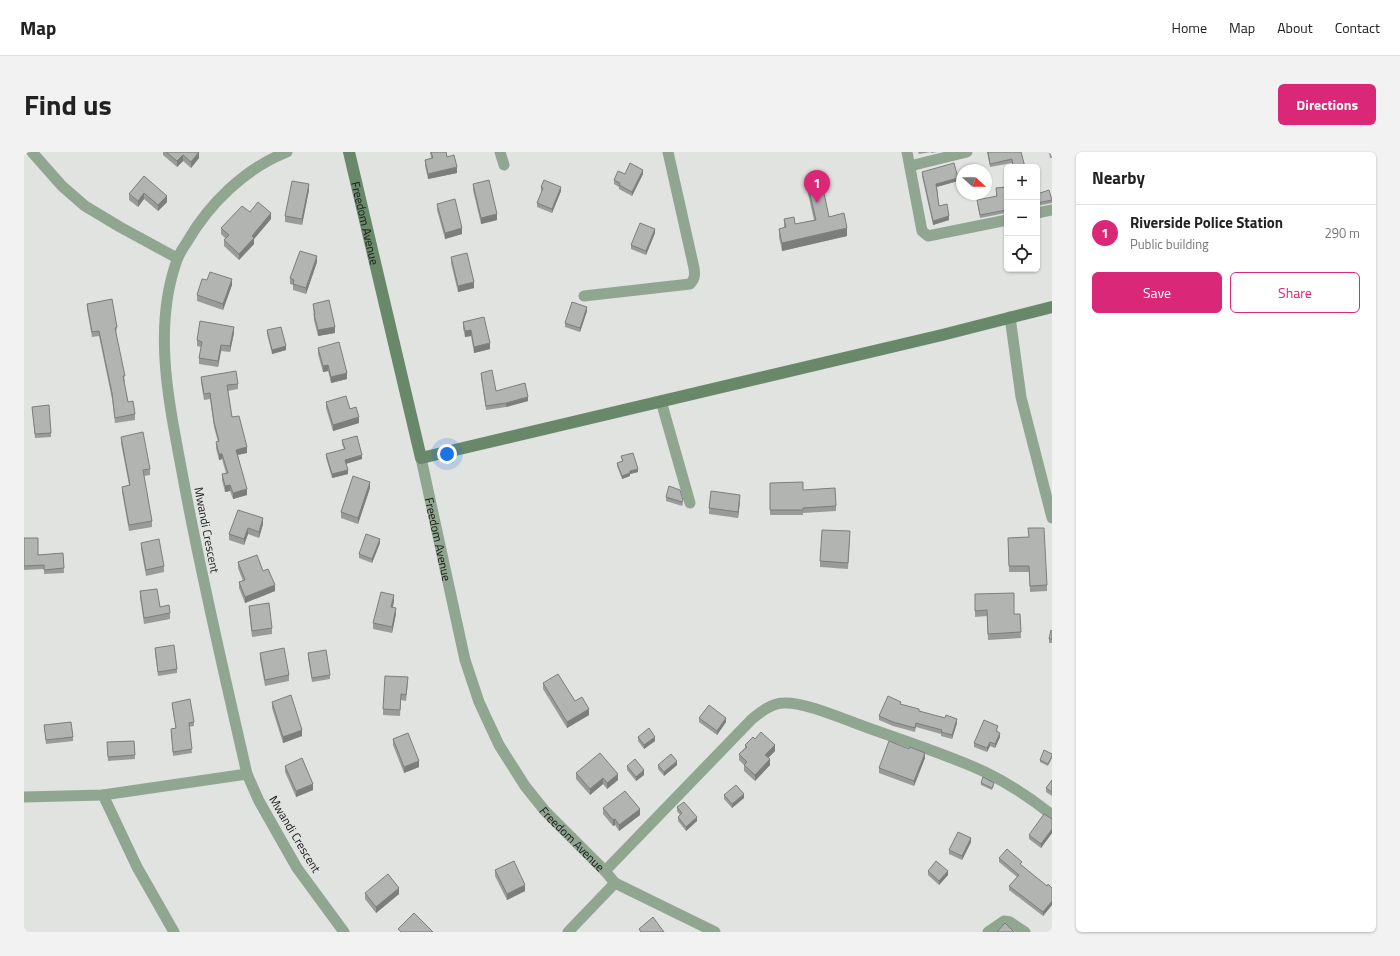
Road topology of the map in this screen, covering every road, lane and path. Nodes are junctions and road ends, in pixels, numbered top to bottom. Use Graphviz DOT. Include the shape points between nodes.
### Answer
graph roads {
  1 [pos="32,152"];
  2 [pos="286,152"];
  3 [pos="349,152"];
  4 [pos="500,152"];
  5 [pos="668,152"];
  6 [pos="907,152"];
  7 [pos="967,152"];
  8 [pos="504,165"];
  9 [pos="910,166"];
  10 [pos="1052,210"];
  11 [pos="1040,212"];
  12 [pos="1004,221"];
  13 [pos="177,258"];
  14 [pos="584,296"];
  15 [pos="1052,307"];
  16 [pos="1010,317"];
  17 [pos="662,401"];
  18 [pos="420,458"];
  19 [pos="690,504"];
  20 [pos="1052,518"];
  21 [pos="247,774"];
  22 [pos="103,795"];
  23 [pos="24,798"];
  24 [pos="1052,815"];
  25 [pos="605,871"];
  26 [pos="615,883"];
  27 [pos="171,931"];
  28 [pos="344,932"];
  29 [pos="568,932"];
  30 [pos="716,932"];
  31 [pos="988,932"];
  32 [pos="1025,932"];
  1 -- 13 [label="street" via="62,186 85,206"];
  2 -- 13 [label="street, Mwandi Crescent" via="259,166 229,189 194,230"];
  3 -- 18 [label="main road, Freedom Avenue"];
  4 -- 8 [label="street"];
  5 -- 14 [label="street" via="694,268 693,281 690,284"];
  6 -- 9 [label="street"];
  7 -- 9 [label="street"];
  9 -- 12 [label="street" via="922,231 928,236"];
  10 -- 11 [label="street"];
  13 -- 21 [label="street, Mwandi Crescent" via="166,310 164,341 167,384 193,532"];
  15 -- 16 [label="main road"];
  16 -- 17 [label="main road"];
  16 -- 20 [label="street" via="1020,397"];
  17 -- 18 [label="main road"];
  17 -- 19 [label="street"];
  18 -- 25 [label="street, Freedom Avenue" via="465,660 479,702 499,745 525,786 545,811"];
  21 -- 22 [label="street"];
  21 -- 28 [label="street, Mwandi Crescent" via="259,801 297,868"];
  22 -- 23 [label="street"];
  22 -- 27 [label="street" via="137,868"];
  24 -- 25 [label="street" via="987,773 950,757 830,714 784,703 770,706 752,718"];
  25 -- 26 [label="street, Freedom Avenue"];
  26 -- 29 [label="street"];
  26 -- 30 [label="street, Freedom Avenue"];
  31 -- 32 [label="street" via="1004,921"];
}
